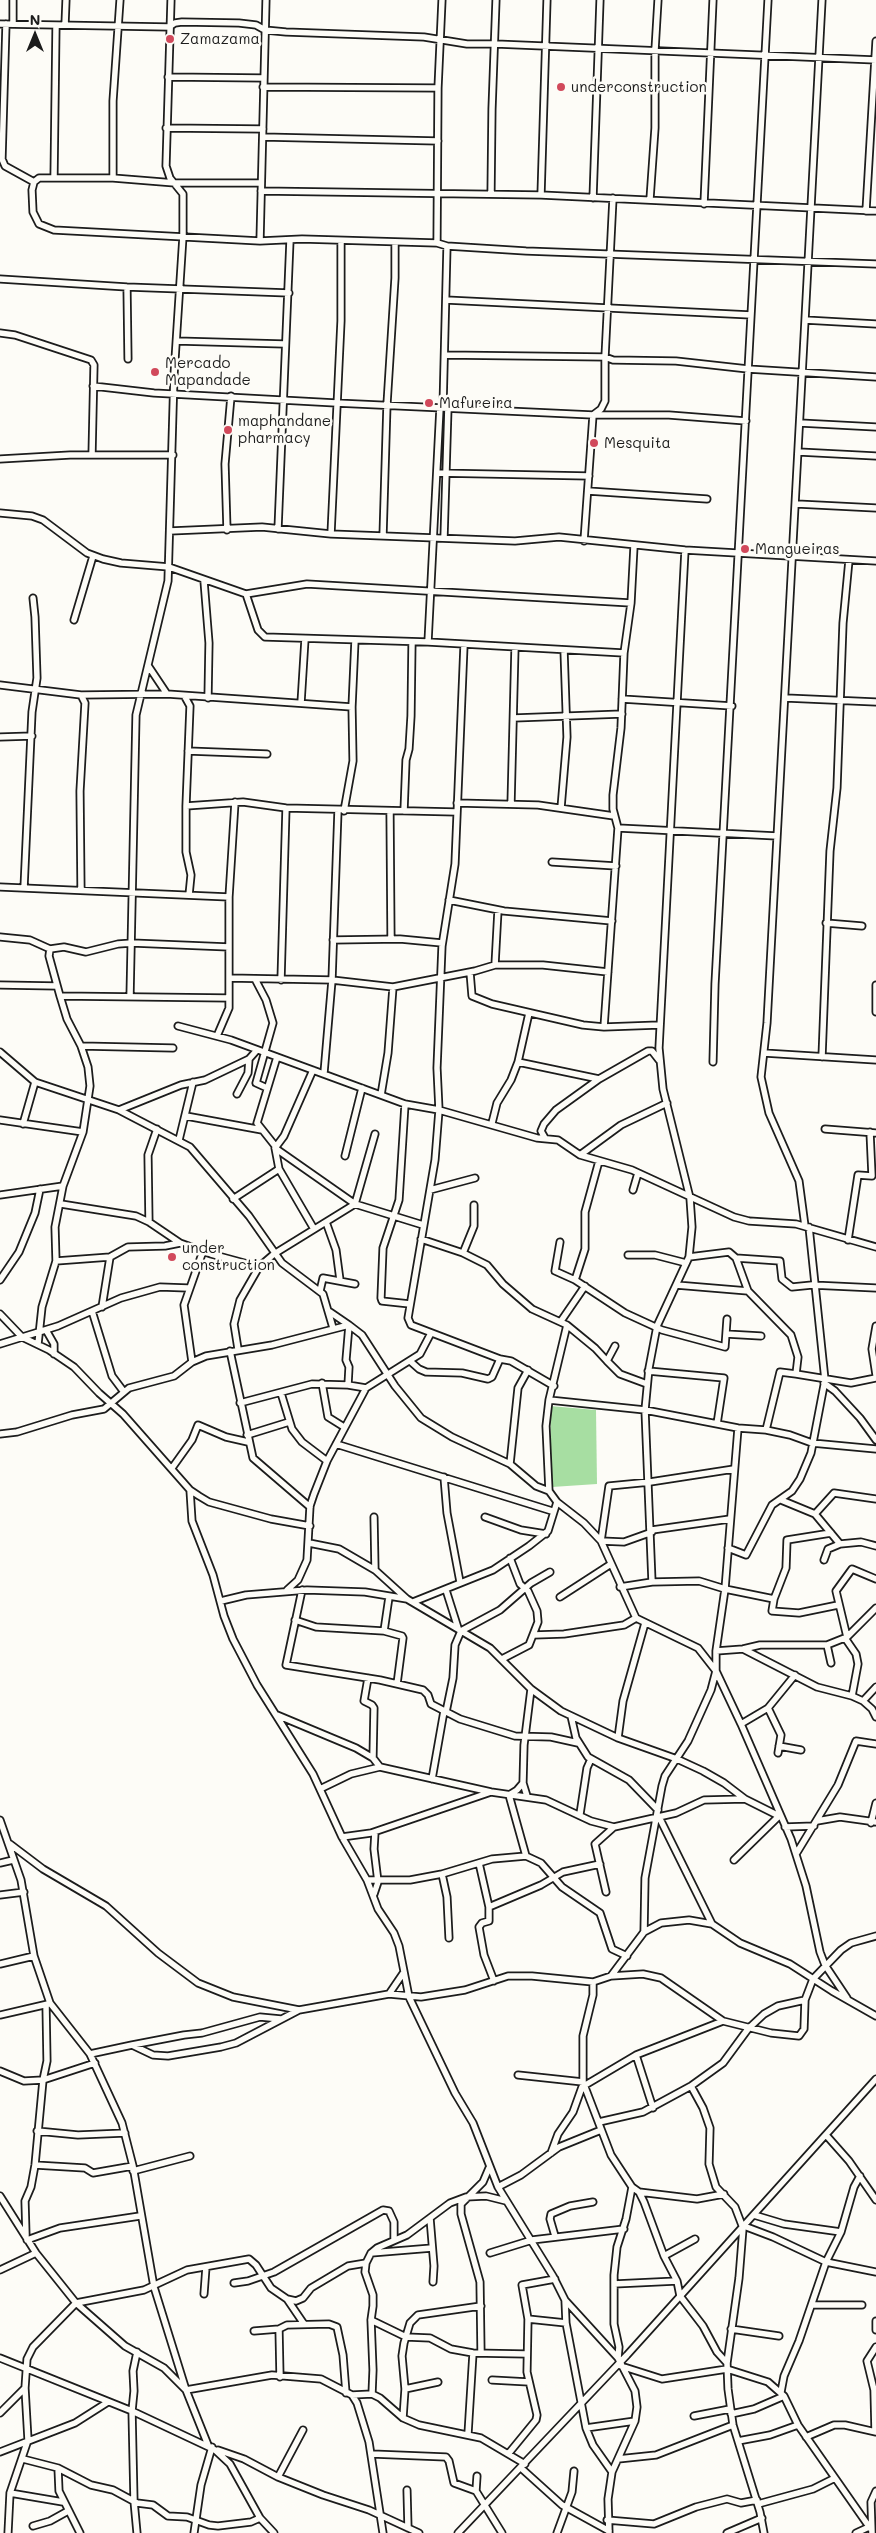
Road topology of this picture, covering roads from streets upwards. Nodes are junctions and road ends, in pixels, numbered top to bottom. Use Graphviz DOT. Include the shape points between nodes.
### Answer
graph roads {
  1 [pos="13,0"];
  2 [pos="66,0"];
  3 [pos="120,0"];
  4 [pos="170,0"];
  5 [pos="266,0"];
  6 [pos="442,0"];
  7 [pos="496,0"];
  8 [pos="547,0"];
  9 [pos="600,0"];
  10 [pos="658,0"];
  11 [pos="713,0"];
  12 [pos="768,0"];
  13 [pos="822,0"];
  14 [pos="6,24"];
  15 [pos="65,25"];
  16 [pos="119,25"];
  17 [pos="56,26"];
  18 [pos="170,27"];
  19 [pos="265,30"];
  20 [pos="876,41"];
  21 [pos="440,42"];
  22 [pos="496,44"];
  23 [pos="546,46"];
  24 [pos="598,48"];
  25 [pos="655,50"];
  26 [pos="710,53"];
  27 [pos="766,55"];
  28 [pos="820,57"];
  29 [pos="875,60"];
  30 [pos="168,77"];
  31 [pos="264,78"];
  32 [pos="263,87"];
  33 [pos="438,88"];
  34 [pos="166,128"];
  35 [pos="263,129"];
  36 [pos="263,137"];
  37 [pos="438,141"];
  38 [pos="54,178"];
  39 [pos="113,178"];
  40 [pos="34,182"];
  41 [pos="175,183"];
  42 [pos="261,183"];
  43 [pos="261,191"];
  44 [pos="437,193"];
  45 [pos="491,194"];
  46 [pos="541,195"];
  47 [pos="593,198"];
  48 [pos="613,198"];
  49 [pos="650,199"];
  50 [pos="704,204"];
  51 [pos="758,206"];
  52 [pos="812,208"];
  53 [pos="866,211"];
  54 [pos="876,211"];
  55 [pos="183,236"];
  56 [pos="260,240"];
  57 [pos="290,240"];
  58 [pos="341,242"];
  59 [pos="395,242"];
  60 [pos="438,243"];
  61 [pos="447,246"];
  62 [pos="610,253"];
  63 [pos="754,260"];
  64 [pos="809,262"];
  65 [pos="876,264"];
  66 [pos="0,279"];
  67 [pos="127,287"];
  68 [pos="179,289"];
  69 [pos="290,293"];
  70 [pos="446,300"];
  71 [pos="608,307"];
  72 [pos="751,315"];
  73 [pos="805,320"];
  74 [pos="876,324"];
  75 [pos="0,333"];
  76 [pos="177,341"];
  77 [pos="284,344"];
  78 [pos="444,355"];
  79 [pos="605,358"];
  80 [pos="128,359"];
  81 [pos="748,369"];
  82 [pos="802,373"];
  83 [pos="876,377"];
  84 [pos="93,386"];
  85 [pos="174,392"];
  86 [pos="230,396"];
  87 [pos="285,399"];
  88 [pos="336,403"];
  89 [pos="387,404"];
  90 [pos="444,407"];
  91 [pos="593,415"];
  92 [pos="746,421"];
  93 [pos="800,424"];
  94 [pos="876,427"];
  95 [pos="799,452"];
  96 [pos="92,455"];
  97 [pos="173,455"];
  98 [pos="876,456"];
  99 [pos="0,459"];
  100 [pos="438,473"];
  101 [pos="446,473"];
  102 [pos="589,476"];
  103 [pos="588,491"];
  104 [pos="707,499"];
  105 [pos="797,504"];
  106 [pos="876,508"];
  107 [pos="0,513"];
  108 [pos="278,529"];
  109 [pos="227,530"];
  110 [pos="170,531"];
  111 [pos="330,534"];
  112 [pos="383,536"];
  113 [pos="435,538"];
  114 [pos="444,538"];
  115 [pos="584,541"];
  116 [pos="634,546"];
  117 [pos="684,550"];
  118 [pos="739,553"];
  119 [pos="93,556"];
  120 [pos="794,557"];
  121 [pos="848,560"];
  122 [pos="876,561"];
  123 [pos="169,568"];
  124 [pos="204,581"];
  125 [pos="431,592"];
  126 [pos="246,594"];
  127 [pos="32,598"];
  128 [pos="631,603"];
  129 [pos="74,620"];
  130 [pos="305,639"];
  131 [pos="355,640"];
  132 [pos="412,642"];
  133 [pos="428,642"];
  134 [pos="464,644"];
  135 [pos="515,648"];
  136 [pos="564,650"];
  137 [pos="624,653"];
  138 [pos="149,667"];
  139 [pos="0,686"];
  140 [pos="36,689"];
  141 [pos="49,691"];
  142 [pos="167,694"];
  143 [pos="81,695"];
  144 [pos="90,695"];
  145 [pos="142,696"];
  146 [pos="34,698"];
  147 [pos="185,698"];
  148 [pos="198,698"];
  149 [pos="208,698"];
  150 [pos="786,698"];
  151 [pos="622,699"];
  152 [pos="840,700"];
  153 [pos="876,702"];
  154 [pos="85,703"];
  155 [pos="301,703"];
  156 [pos="676,703"];
  157 [pos="190,706"];
  158 [pos="732,706"];
  159 [pos="352,708"];
  160 [pos="622,714"];
  161 [pos="566,717"];
  162 [pos="514,718"];
  163 [pos="32,736"];
  164 [pos="0,737"];
  165 [pos="188,751"];
  166 [pos="267,754"];
  167 [pos="235,802"];
  168 [pos="457,803"];
  169 [pos="511,804"];
  170 [pos="186,806"];
  171 [pos="286,808"];
  172 [pos="561,808"];
  173 [pos="341,810"];
  174 [pos="390,811"];
  175 [pos="404,811"];
  176 [pos="456,812"];
  177 [pos="614,816"];
  178 [pos="618,828"];
  179 [pos="668,830"];
  180 [pos="724,833"];
  181 [pos="777,836"];
  182 [pos="552,862"];
  183 [pos="616,866"];
  184 [pos="0,887"];
  185 [pos="24,888"];
  186 [pos="81,890"];
  187 [pos="133,892"];
  188 [pos="189,895"];
  189 [pos="229,897"];
  190 [pos="449,900"];
  191 [pos="498,910"];
  192 [pos="612,921"];
  193 [pos="826,923"];
  194 [pos="862,926"];
  195 [pos="0,937"];
  196 [pos="391,939"];
  197 [pos="333,940"];
  198 [pos="132,943"];
  199 [pos="442,943"];
  200 [pos="229,947"];
  201 [pos="50,949"];
  202 [pos="495,965"];
  203 [pos="470,972"];
  204 [pos="608,972"];
  205 [pos="441,977"];
  206 [pos="229,978"];
  207 [pos="255,978"];
  208 [pos="281,980"];
  209 [pos="332,980"];
  210 [pos="0,985"];
  211 [pos="876,985"];
  212 [pos="57,986"];
  213 [pos="392,988"];
  214 [pos="60,996"];
  215 [pos="130,997"];
  216 [pos="229,998"];
  217 [pos="876,1012"];
  218 [pos="529,1013"];
  219 [pos="659,1025"];
  220 [pos="178,1026"];
  221 [pos="604,1027"];
  222 [pos="218,1036"];
  223 [pos="81,1046"];
  224 [pos="173,1048"];
  225 [pos="256,1050"];
  226 [pos="0,1052"];
  227 [pos="264,1053"];
  228 [pos="764,1053"];
  229 [pos="277,1057"];
  230 [pos="822,1057"];
  231 [pos="249,1059"];
  232 [pos="876,1060"];
  233 [pos="659,1061"];
  234 [pos="518,1062"];
  235 [pos="713,1062"];
  236 [pos="313,1070"];
  237 [pos="324,1073"];
  238 [pos="599,1079"];
  239 [pos="35,1082"];
  240 [pos="193,1082"];
  241 [pos="267,1088"];
  242 [pos="362,1088"];
  243 [pos="237,1094"];
  244 [pos="381,1095"];
  245 [pos="88,1099"];
  246 [pos="668,1103"];
  247 [pos="405,1104"];
  248 [pos="119,1110"];
  249 [pos="439,1110"];
  250 [pos="186,1116"];
  251 [pos="0,1120"];
  252 [pos="492,1123"];
  253 [pos="23,1124"];
  254 [pos="157,1129"];
  255 [pos="825,1129"];
  256 [pos="262,1130"];
  257 [pos="83,1132"];
  258 [pos="873,1133"];
  259 [pos="375,1134"];
  260 [pos="545,1138"];
  261 [pos="179,1140"];
  262 [pos="276,1148"];
  263 [pos="580,1155"];
  264 [pos="345,1156"];
  265 [pos="599,1161"];
  266 [pos="279,1169"];
  267 [pos="638,1173"];
  268 [pos="475,1178"];
  269 [pos="63,1186"];
  270 [pos="40,1189"];
  271 [pos="430,1190"];
  272 [pos="633,1190"];
  273 [pos="0,1195"];
  274 [pos="690,1198"];
  275 [pos="233,1199"];
  276 [pos="61,1204"];
  277 [pos="355,1204"];
  278 [pos="474,1206"];
  279 [pos="395,1215"];
  280 [pos="149,1222"];
  281 [pos="326,1222"];
  282 [pos="423,1225"];
  283 [pos="807,1227"];
  284 [pos="314,1229"];
  285 [pos="420,1239"];
  286 [pos="848,1240"];
  287 [pos="560,1242"];
  288 [pos="180,1243"];
  289 [pos="876,1247"];
  290 [pos="203,1251"];
  291 [pos="464,1253"];
  292 [pos="274,1254"];
  293 [pos="628,1256"];
  294 [pos="110,1257"];
  295 [pos="689,1257"];
  296 [pos="736,1258"];
  297 [pos="56,1261"];
  298 [pos="686,1263"];
  299 [pos="259,1267"];
  300 [pos="0,1280"];
  301 [pos="340,1280"];
  302 [pos="575,1280"];
  303 [pos="355,1284"];
  304 [pos="676,1285"];
  305 [pos="815,1285"];
  306 [pos="585,1286"];
  307 [pos="188,1288"];
  308 [pos="876,1288"];
  309 [pos="320,1291"];
  310 [pos="748,1291"];
  311 [pos="410,1304"];
  312 [pos="102,1306"];
  313 [pos="92,1311"];
  314 [pos="330,1312"];
  315 [pos="0,1314"];
  316 [pos="727,1319"];
  317 [pos="564,1323"];
  318 [pos="349,1325"];
  319 [pos="657,1326"];
  320 [pos="876,1326"];
  321 [pos="333,1328"];
  322 [pos="43,1331"];
  323 [pos="431,1333"];
  324 [pos="726,1334"];
  325 [pos="761,1336"];
  326 [pos="22,1337"];
  327 [pos="0,1344"];
  328 [pos="38,1344"];
  329 [pos="615,1346"];
  330 [pos="238,1348"];
  331 [pos="230,1351"];
  332 [pos="54,1354"];
  333 [pos="500,1359"];
  334 [pos="410,1361"];
  335 [pos="607,1361"];
  336 [pos="192,1362"];
  337 [pos="528,1370"];
  338 [pos="648,1371"];
  339 [pos="387,1373"];
  340 [pos="796,1374"];
  341 [pos="876,1375"];
  342 [pos="825,1381"];
  343 [pos="322,1383"];
  344 [pos="348,1384"];
  345 [pos="647,1384"];
  346 [pos="554,1386"];
  347 [pos="366,1388"];
  348 [pos="124,1392"];
  349 [pos="281,1393"];
  350 [pos="549,1400"];
  351 [pos="240,1403"];
  352 [pos="112,1404"];
  353 [pos="646,1410"];
  354 [pos="289,1422"];
  355 [pos="718,1424"];
  356 [pos="344,1427"];
  357 [pos="738,1428"];
  358 [pos="766,1430"];
  359 [pos="0,1434"];
  360 [pos="248,1438"];
  361 [pos="876,1440"];
  362 [pos="812,1443"];
  363 [pos="336,1444"];
  364 [pos="876,1449"];
  365 [pos="327,1461"];
  366 [pos="510,1464"];
  367 [pos="172,1468"];
  368 [pos="734,1469"];
  369 [pos="444,1477"];
  370 [pos="650,1482"];
  371 [pos="190,1490"];
  372 [pos="549,1491"];
  373 [pos="876,1499"];
  374 [pos="781,1500"];
  375 [pos="557,1502"];
  376 [pos="310,1507"];
  377 [pos="552,1511"];
  378 [pos="815,1514"];
  379 [pos="374,1516"];
  380 [pos="485,1517"];
  381 [pos="730,1519"];
  382 [pos="310,1526"];
  383 [pos="652,1531"];
  384 [pos="831,1533"];
  385 [pos="546,1534"];
  386 [pos="601,1541"];
  387 [pos="309,1542"];
  388 [pos="840,1544"];
  389 [pos="876,1546"];
  390 [pos="728,1548"];
  391 [pos="510,1558"];
  392 [pos="824,1560"];
  393 [pos="611,1564"];
  394 [pos="375,1570"];
  395 [pos="550,1572"];
  396 [pos="876,1579"];
  397 [pos="460,1582"];
  398 [pos="652,1582"];
  399 [pos="620,1586"];
  400 [pos="524,1589"];
  401 [pos="725,1589"];
  402 [pos="302,1590"];
  403 [pos="446,1590"];
  404 [pos="282,1592"];
  405 [pos="388,1597"];
  406 [pos="560,1597"];
  407 [pos="774,1598"];
  408 [pos="410,1600"];
  409 [pos="221,1601"];
  410 [pos="838,1605"];
  411 [pos="876,1608"];
  412 [pos="636,1618"];
  413 [pos="296,1620"];
  414 [pos="645,1624"];
  415 [pos="460,1630"];
  416 [pos="384,1631"];
  417 [pos="534,1635"];
  418 [pos="846,1638"];
  419 [pos="827,1645"];
  420 [pos="743,1649"];
  421 [pos="716,1651"];
  422 [pos="502,1659"];
  423 [pos="831,1663"];
  424 [pos="716,1670"];
  425 [pos="795,1675"];
  426 [pos="368,1678"];
  427 [pos="397,1684"];
  428 [pos="876,1687"];
  429 [pos="531,1688"];
  430 [pos="852,1696"];
  431 [pos="863,1700"];
  432 [pos="768,1708"];
  433 [pos="445,1712"];
  434 [pos="277,1715"];
  435 [pos="571,1716"];
  436 [pos="876,1717"];
  437 [pos="741,1724"];
  438 [pos="525,1737"];
  439 [pos="618,1738"];
  440 [pos="578,1743"];
  441 [pos="876,1744"];
  442 [pos="779,1746"];
  443 [pos="801,1750"];
  444 [pos="778,1753"];
  445 [pos="373,1758"];
  446 [pos="591,1759"];
  447 [pos="677,1759"];
  448 [pos="380,1767"];
  449 [pos="432,1779"];
  450 [pos="523,1783"];
  451 [pos="320,1789"];
  452 [pos="491,1792"];
  453 [pos="510,1794"];
  454 [pos="527,1796"];
  455 [pos="745,1799"];
  456 [pos="876,1803"];
  457 [pos="658,1810"];
  458 [pos="580,1814"];
  459 [pos="779,1816"];
  460 [pos="657,1818"];
  461 [pos="0,1820"];
  462 [pos="874,1822"];
  463 [pos="816,1823"];
  464 [pos="785,1826"];
  465 [pos="614,1827"];
  466 [pos="375,1832"];
  467 [pos="342,1837"];
  468 [pos="10,1844"];
  469 [pos="796,1854"];
  470 [pos="526,1856"];
  471 [pos="14,1860"];
  472 [pos="734,1860"];
  473 [pos="0,1862"];
  474 [pos="479,1863"];
  475 [pos="600,1864"];
  476 [pos="442,1874"];
  477 [pos="552,1876"];
  478 [pos="368,1880"];
  479 [pos="378,1882"];
  480 [pos="24,1892"];
  481 [pos="606,1892"];
  482 [pos="374,1894"];
  483 [pos="0,1895"];
  484 [pos="489,1907"];
  485 [pos="712,1924"];
  486 [pos="644,1932"];
  487 [pos="876,1936"];
  488 [pos="449,1938"];
  489 [pos="34,1956"];
  490 [pos="627,1956"];
  491 [pos="0,1964"];
  492 [pos="825,1965"];
  493 [pos="404,1972"];
  494 [pos="611,1976"];
  495 [pos="813,1979"];
  496 [pos="494,1981"];
  497 [pos="593,1982"];
  498 [pos="389,1994"];
  499 [pos="409,1997"];
  500 [pos="804,2000"];
  501 [pos="848,2000"];
  502 [pos="48,2004"];
  503 [pos="299,2010"];
  504 [pos="0,2015"];
  505 [pos="876,2016"];
  506 [pos="281,2019"];
  507 [pos="723,2021"];
  508 [pos="748,2029"];
  509 [pos="132,2046"];
  510 [pos="90,2054"];
  511 [pos="636,2055"];
  512 [pos="95,2063"];
  513 [pos="0,2072"];
  514 [pos="518,2075"];
  515 [pos="876,2079"];
  516 [pos="43,2080"];
  517 [pos="583,2084"];
  518 [pos="691,2086"];
  519 [pos="653,2108"];
  520 [pos="599,2122"];
  521 [pos="601,2130"];
  522 [pos="37,2131"];
  523 [pos="125,2133"];
  524 [pos="826,2135"];
  525 [pos="551,2153"];
  526 [pos="190,2156"];
  527 [pos="35,2165"];
  528 [pos="133,2168"];
  529 [pos="489,2168"];
  530 [pos="860,2176"];
  531 [pos="498,2187"];
  532 [pos="632,2187"];
  533 [pos="639,2192"];
  534 [pos="724,2194"];
  535 [pos="466,2196"];
  536 [pos="1,2199"];
  537 [pos="876,2200"];
  538 [pos="506,2201"];
  539 [pos="593,2202"];
  540 [pos="754,2215"];
  541 [pos="140,2216"];
  542 [pos="430,2218"];
  543 [pos="744,2227"];
  544 [pos="624,2229"];
  545 [pos="842,2232"];
  546 [pos="555,2236"];
  547 [pos="26,2238"];
  548 [pos="695,2239"];
  549 [pos="394,2240"];
  550 [pos="532,2240"];
  551 [pos="432,2248"];
  552 [pos="36,2253"];
  553 [pos="371,2253"];
  554 [pos="490,2253"];
  555 [pos="664,2256"];
  556 [pos="826,2262"];
  557 [pos="366,2263"];
  558 [pos="206,2267"];
  559 [pos="0,2270"];
  560 [pos="876,2272"];
  561 [pos="262,2277"];
  562 [pos="554,2279"];
  563 [pos="677,2281"];
  564 [pos="433,2282"];
  565 [pos="234,2283"];
  566 [pos="614,2284"];
  567 [pos="154,2287"];
  568 [pos="204,2294"];
  569 [pos="680,2296"];
  570 [pos="287,2299"];
  571 [pos="564,2300"];
  572 [pos="76,2303"];
  573 [pos="812,2305"];
  574 [pos="862,2305"];
  575 [pos="481,2306"];
  576 [pos="528,2319"];
  577 [pos="371,2320"];
  578 [pos="876,2321"];
  579 [pos="566,2323"];
  580 [pos="304,2324"];
  581 [pos="279,2329"];
  582 [pos="731,2329"];
  583 [pos="254,2330"];
  584 [pos="876,2330"];
  585 [pos="406,2336"];
  586 [pos="779,2336"];
  587 [pos="876,2347"];
  588 [pos="137,2352"];
  589 [pos="481,2352"];
  590 [pos="473,2353"];
  591 [pos="526,2354"];
  592 [pos="0,2358"];
  593 [pos="620,2362"];
  594 [pos="727,2366"];
  595 [pos="26,2368"];
  596 [pos="280,2377"];
  597 [pos="492,2380"];
  598 [pos="438,2382"];
  599 [pos="529,2382"];
  600 [pos="25,2388"];
  601 [pos="186,2390"];
  602 [pos="405,2390"];
  603 [pos="349,2394"];
  604 [pos="372,2394"];
  605 [pos="782,2394"];
  606 [pos="108,2402"];
  607 [pos="581,2404"];
  608 [pos="132,2411"];
  609 [pos="730,2412"];
  610 [pos="0,2413"];
  611 [pos="694,2416"];
  612 [pos="403,2418"];
  613 [pos="634,2421"];
  614 [pos="733,2425"];
  615 [pos="798,2425"];
  616 [pos="586,2428"];
  617 [pos="303,2430"];
  618 [pos="876,2431"];
  619 [pos="468,2434"];
  620 [pos="806,2437"];
  621 [pos="28,2440"];
  622 [pos="738,2441"];
  623 [pos="212,2447"];
  624 [pos="0,2452"];
  625 [pos="509,2453"];
  626 [pos="372,2454"];
  627 [pos="23,2459"];
  628 [pos="618,2459"];
  629 [pos="523,2466"];
  630 [pos="58,2468"];
  631 [pos="574,2470"];
  632 [pos="612,2472"];
  633 [pos="477,2476"];
  634 [pos="278,2477"];
  635 [pos="835,2478"];
  636 [pos="407,2490"];
  637 [pos="476,2491"];
  638 [pos="876,2492"];
  639 [pos="10,2493"];
  640 [pos="134,2501"];
  641 [pos="63,2502"];
  642 [pos="757,2502"];
  643 [pos="484,2505"];
  644 [pos="566,2507"];
  645 [pos="0,2510"];
  646 [pos="68,2511"];
  647 [pos="7,2515"];
  648 [pos="379,2516"];
  649 [pos="260,2518"];
  650 [pos="762,2518"];
  651 [pos="608,2520"];
  652 [pos="197,2521"];
  653 [pos="33,2526"];
  654 [pos="408,2528"];
  655 [pos="871,2530"];
  656 [pos="609,2532"];
  657 [pos="8,2533"];
  658 [pos="80,2533"];
  659 [pos="137,2533"];
  660 [pos="194,2533"];
  661 [pos="274,2533"];
  662 [pos="383,2533"];
  663 [pos="419,2533"];
  664 [pos="458,2533"];
  665 [pos="502,2533"];
  666 [pos="557,2533"];
  667 [pos="727,2533"];
  668 [pos="764,2533"];
  669 [pos="856,2533"];
  1 -- 14 [label="street"];
  2 -- 15 [label="street"];
  3 -- 16 [label="street"];
  4 -- 18 [label="street"];
  5 -- 19 [label="street"];
  6 -- 21 [label="street"];
  7 -- 22 [label="street"];
  8 -- 23 [label="street"];
  9 -- 24 [label="street"];
  10 -- 25 [label="street"];
  11 -- 26 [label="street"];
  12 -- 27 [label="street"];
  13 -- 28 [label="street"];
  14 -- 17 [label="street"];
  14 -- 40 [label="street" via="2,159 5,166"];
  15 -- 16 [label="street"];
  15 -- 17 [label="street"];
  16 -- 18 [label="street"];
  16 -- 39 [label="street" via="113,101"];
  17 -- 38 [label="street"];
  18 -- 19 [label="street" via="182,22 239,23"];
  18 -- 30 [label="street"];
  19 -- 21 [label="street" via="424,37"];
  19 -- 31 [label="street"];
  20 -- 29 [label="street"];
  21 -- 22 [label="street"];
  21 -- 33 [label="street"];
  22 -- 23 [label="street"];
  22 -- 45 [label="street"];
  23 -- 24 [label="street"];
  23 -- 46 [label="street"];
  24 -- 25 [label="street"];
  24 -- 47 [label="street"];
  25 -- 26 [label="street"];
  25 -- 49 [label="street" via="655,128"];
  26 -- 27 [label="street"];
  26 -- 50 [label="street"];
  27 -- 28 [label="street"];
  27 -- 51 [label="street"];
  28 -- 29 [label="street"];
  28 -- 52 [label="street"];
  29 -- 53 [label="street"];
  30 -- 31 [label="street"];
  30 -- 34 [label="street"];
  31 -- 32 [label="street"];
  32 -- 33 [label="street"];
  32 -- 35 [label="street"];
  33 -- 37 [label="street"];
  34 -- 35 [label="street"];
  34 -- 41 [label="street" via="166,166"];
  35 -- 36 [label="street"];
  36 -- 37 [label="street"];
  36 -- 42 [label="street"];
  37 -- 44 [label="street"];
  38 -- 39 [label="street"];
  38 -- 40 [label="street" via="39,178"];
  39 -- 41 [label="street"];
  40 -- 55 [label="street" via="33,212 36,221 44,227"];
  41 -- 42 [label="street"];
  41 -- 55 [label="street" via="183,194"];
  42 -- 43 [label="street"];
  43 -- 44 [label="street"];
  43 -- 56 [label="street"];
  44 -- 45 [label="street"];
  44 -- 60 [label="street"];
  45 -- 46 [label="street"];
  46 -- 47 [label="street"];
  47 -- 48 [label="street"];
  48 -- 49 [label="street"];
  48 -- 62 [label="street"];
  49 -- 50 [label="street"];
  50 -- 51 [label="street"];
  51 -- 52 [label="street"];
  51 -- 63 [label="street"];
  52 -- 53 [label="street"];
  52 -- 64 [label="street"];
  53 -- 54 [label="street"];
  55 -- 56 [label="street"];
  55 -- 68 [label="street"];
  56 -- 57 [label="street"];
  57 -- 58 [label="street"];
  57 -- 69 [label="street"];
  58 -- 59 [label="street"];
  58 -- 88 [label="street"];
  59 -- 60 [label="street"];
  59 -- 89 [label="street" via="394,320"];
  60 -- 61 [label="street"];
  61 -- 62 [label="street"];
  61 -- 70 [label="street"];
  62 -- 63 [label="street"];
  62 -- 71 [label="street"];
  63 -- 64 [label="street"];
  63 -- 72 [label="street"];
  64 -- 65 [label="street"];
  64 -- 73 [label="street"];
  66 -- 67 [label="street"];
  67 -- 68 [label="street"];
  67 -- 80 [label="street"];
  68 -- 69 [label="street"];
  68 -- 76 [label="street"];
  69 -- 77 [label="street"];
  70 -- 71 [label="street"];
  70 -- 78 [label="street"];
  71 -- 72 [label="street"];
  71 -- 79 [label="street"];
  72 -- 81 [label="street"];
  73 -- 74 [label="street"];
  73 -- 82 [label="street"];
  75 -- 84 [label="street" via="89,357 94,365"];
  76 -- 77 [label="street"];
  76 -- 85 [label="street"];
  77 -- 87 [label="street"];
  78 -- 79 [label="street"];
  78 -- 90 [label="street"];
  79 -- 81 [label="street"];
  79 -- 91 [label="street" via="605,401"];
  81 -- 82 [label="street"];
  81 -- 92 [label="street"];
  82 -- 83 [label="street"];
  82 -- 93 [label="street"];
  84 -- 85 [label="street"];
  84 -- 96 [label="street"];
  85 -- 86 [label="street"];
  85 -- 97 [label="street"];
  86 -- 87 [label="street"];
  86 -- 109 [label="street" via="225,464"];
  87 -- 88 [label="street"];
  87 -- 108 [label="street"];
  88 -- 89 [label="street"];
  88 -- 111 [label="street"];
  89 -- 90 [label="street"];
  89 -- 112 [label="street"];
  90 -- 91 [label="street"];
  90 -- 100 [label="street"];
  90 -- 101 [label="street"];
  91 -- 92 [label="street" via="669,415"];
  91 -- 102 [label="street"];
  92 -- 118 [label="street"];
  93 -- 94 [label="street"];
  93 -- 95 [label="street"];
  95 -- 98 [label="street"];
  95 -- 105 [label="street"];
  96 -- 97 [label="street"];
  96 -- 99 [label="street"];
  97 -- 110 [label="street"];
  100 -- 101 [label="street"];
  100 -- 113 [label="street"];
  101 -- 102 [label="street"];
  101 -- 114 [label="street"];
  102 -- 103 [label="street"];
  103 -- 104 [label="street"];
  103 -- 115 [label="street"];
  105 -- 106 [label="street"];
  105 -- 120 [label="street"];
  107 -- 119 [label="street" via="43,520"];
  108 -- 109 [label="street"];
  108 -- 111 [label="street"];
  109 -- 110 [label="street"];
  110 -- 123 [label="street"];
  111 -- 112 [label="street"];
  112 -- 113 [label="street"];
  113 -- 114 [label="street"];
  113 -- 125 [label="street"];
  114 -- 115 [label="street" via="515,541 559,537"];
  115 -- 116 [label="street"];
  116 -- 117 [label="street"];
  116 -- 128 [label="street"];
  117 -- 118 [label="street"];
  117 -- 156 [label="street"];
  118 -- 120 [label="street"];
  118 -- 158 [label="street"];
  119 -- 123 [label="street" via="121,563"];
  119 -- 129 [label="street"];
  120 -- 121 [label="street"];
  120 -- 150 [label="street"];
  121 -- 122 [label="street"];
  121 -- 152 [label="street"];
  123 -- 124 [label="street"];
  123 -- 138 [label="street"];
  124 -- 126 [label="street"];
  124 -- 149 [label="street" via="209,643"];
  125 -- 126 [label="street" via="307,584"];
  125 -- 128 [label="street"];
  125 -- 133 [label="street"];
  126 -- 130 [label="street" via="262,636"];
  127 -- 140 [label="street" via="36,627"];
  128 -- 137 [label="street"];
  130 -- 131 [label="street"];
  130 -- 155 [label="street"];
  131 -- 132 [label="street"];
  131 -- 159 [label="street"];
  132 -- 133 [label="street"];
  132 -- 175 [label="street" via="411,716"];
  133 -- 134 [label="street"];
  134 -- 135 [label="street"];
  134 -- 168 [label="street"];
  135 -- 136 [label="street"];
  135 -- 162 [label="street"];
  136 -- 137 [label="street"];
  136 -- 161 [label="street"];
  137 -- 151 [label="street"];
  138 -- 142 [label="street"];
  138 -- 145 [label="street"];
  139 -- 140 [label="street"];
  140 -- 141 [label="street"];
  140 -- 146 [label="street"];
  141 -- 143 [label="street"];
  141 -- 146 [label="street"];
  142 -- 145 [label="street"];
  142 -- 147 [label="street"];
  143 -- 144 [label="street"];
  143 -- 154 [label="street"];
  144 -- 145 [label="street"];
  144 -- 154 [label="street"];
  145 -- 187 [label="street" via="136,714"];
  146 -- 163 [label="street"];
  147 -- 148 [label="street"];
  147 -- 157 [label="street"];
  148 -- 149 [label="street"];
  148 -- 157 [label="street"];
  149 -- 155 [label="street"];
  150 -- 152 [label="street"];
  150 -- 181 [label="street"];
  151 -- 156 [label="street"];
  151 -- 160 [label="street"];
  152 -- 153 [label="street"];
  152 -- 193 [label="street" via="837,788"];
  154 -- 186 [label="street" via="80,791"];
  155 -- 159 [label="street"];
  156 -- 158 [label="street"];
  156 -- 179 [label="street"];
  157 -- 165 [label="street"];
  158 -- 180 [label="street"];
  159 -- 173 [label="street" via="353,761"];
  160 -- 161 [label="street"];
  160 -- 177 [label="street" via="613,795"];
  161 -- 162 [label="street"];
  161 -- 172 [label="street"];
  162 -- 169 [label="street"];
  163 -- 164 [label="street"];
  163 -- 185 [label="street"];
  165 -- 166 [label="street"];
  165 -- 170 [label="street"];
  167 -- 170 [label="street"];
  167 -- 171 [label="street"];
  167 -- 189 [label="street"];
  168 -- 169 [label="street"];
  168 -- 176 [label="street"];
  169 -- 172 [label="street"];
  170 -- 188 [label="street" via="186,852 191,875"];
  171 -- 173 [label="street"];
  171 -- 208 [label="street"];
  172 -- 177 [label="street"];
  173 -- 174 [label="street"];
  173 -- 197 [label="street"];
  174 -- 175 [label="street"];
  174 -- 196 [label="street"];
  175 -- 176 [label="street"];
  176 -- 190 [label="street" via="455,864"];
  177 -- 178 [label="street"];
  178 -- 179 [label="street"];
  178 -- 183 [label="street"];
  179 -- 180 [label="street"];
  179 -- 219 [label="street"];
  180 -- 181 [label="street"];
  180 -- 235 [label="street"];
  181 -- 228 [label="street"];
  182 -- 183 [label="street"];
  183 -- 192 [label="street"];
  184 -- 185 [label="street"];
  185 -- 186 [label="street"];
  186 -- 187 [label="street"];
  187 -- 188 [label="street"];
  187 -- 198 [label="street"];
  188 -- 189 [label="street"];
  189 -- 200 [label="street"];
  190 -- 191 [label="street"];
  190 -- 199 [label="street"];
  191 -- 192 [label="street"];
  191 -- 202 [label="street"];
  192 -- 204 [label="street"];
  193 -- 194 [label="street"];
  193 -- 230 [label="street"];
  195 -- 201 [label="street" via="30,940"];
  196 -- 197 [label="street"];
  196 -- 199 [label="street"];
  197 -- 209 [label="street"];
  198 -- 200 [label="street"];
  198 -- 201 [label="street" via="91,952 64,946"];
  198 -- 215 [label="street"];
  199 -- 205 [label="street"];
  200 -- 206 [label="street"];
  201 -- 212 [label="street"];
  202 -- 203 [label="street"];
  202 -- 204 [label="street" via="543,965"];
  203 -- 205 [label="street"];
  203 -- 218 [label="street" via="472,996"];
  204 -- 221 [label="street"];
  205 -- 213 [label="street"];
  205 -- 249 [label="street" via="437,1068"];
  206 -- 207 [label="street"];
  206 -- 216 [label="street"];
  207 -- 208 [label="street"];
  207 -- 227 [label="street" via="273,1023"];
  208 -- 209 [label="street"];
  209 -- 213 [label="street"];
  209 -- 237 [label="street"];
  210 -- 212 [label="street"];
  211 -- 217 [label="street"];
  212 -- 214 [label="street"];
  213 -- 244 [label="street" via="388,1053"];
  214 -- 215 [label="street"];
  214 -- 223 [label="street"];
  215 -- 216 [label="street"];
  216 -- 222 [label="street" via="226,1020"];
  218 -- 221 [label="street"];
  218 -- 234 [label="street"];
  219 -- 221 [label="street"];
  219 -- 233 [label="street"];
  220 -- 222 [label="street"];
  222 -- 225 [label="street"];
  223 -- 224 [label="street"];
  223 -- 245 [label="street" via="90,1080"];
  225 -- 227 [label="street"];
  225 -- 231 [label="street"];
  226 -- 239 [label="street"];
  227 -- 229 [label="street"];
  227 -- 241 [label="street" via="256,1083"];
  228 -- 230 [label="street"];
  228 -- 283 [label="street" via="762,1083 770,1112 799,1181"];
  229 -- 236 [label="street"];
  229 -- 241 [label="street"];
  230 -- 232 [label="street"];
  231 -- 240 [label="street" via="205,1080"];
  231 -- 243 [label="street" via="248,1073"];
  233 -- 238 [label="street" via="648,1051"];
  233 -- 246 [label="street"];
  234 -- 238 [label="street"];
  234 -- 252 [label="street" via="512,1080 497,1103"];
  236 -- 237 [label="street"];
  236 -- 262 [label="street"];
  237 -- 242 [label="street"];
  238 -- 260 [label="street" via="556,1110 541,1131"];
  239 -- 245 [label="street"];
  239 -- 253 [label="street"];
  240 -- 248 [label="street"];
  240 -- 250 [label="street"];
  241 -- 256 [label="street" via="257,1120"];
  242 -- 244 [label="street"];
  242 -- 264 [label="street"];
  244 -- 247 [label="street"];
  245 -- 248 [label="street"];
  245 -- 257 [label="street"];
  246 -- 263 [label="street" via="621,1125"];
  246 -- 274 [label="street" via="677,1154"];
  247 -- 249 [label="street"];
  247 -- 279 [label="street" via="403,1157"];
  248 -- 254 [label="street"];
  249 -- 252 [label="street"];
  249 -- 271 [label="street"];
  250 -- 256 [label="street"];
  250 -- 261 [label="street"];
  251 -- 253 [label="street"];
  252 -- 260 [label="street" via="506,1130"];
  253 -- 257 [label="street"];
  254 -- 261 [label="street"];
  254 -- 280 [label="street" via="148,1155"];
  255 -- 258 [label="street"];
  256 -- 262 [label="street"];
  257 -- 269 [label="street"];
  258 -- 286 [label="street" via="872,1176 858,1175"];
  259 -- 277 [label="street"];
  260 -- 263 [label="street" via="558,1140"];
  261 -- 275 [label="street" via="190,1147"];
  262 -- 266 [label="street"];
  262 -- 277 [label="street"];
  263 -- 265 [label="street"];
  265 -- 267 [label="street"];
  265 -- 302 [label="street" via="585,1212 585,1249"];
  266 -- 275 [label="street"];
  266 -- 284 [label="street"];
  267 -- 272 [label="street"];
  267 -- 274 [label="street"];
  268 -- 271 [label="street"];
  269 -- 270 [label="street"];
  269 -- 276 [label="street"];
  270 -- 273 [label="street"];
  270 -- 300 [label="street" via="19,1252"];
  271 -- 282 [label="street"];
  274 -- 283 [label="street" via="749,1221 786,1222"];
  274 -- 295 [label="street"];
  275 -- 292 [label="street" via="249,1216"];
  276 -- 280 [label="street" via="110,1210"];
  276 -- 297 [label="street" via="55,1232"];
  277 -- 279 [label="street"];
  277 -- 281 [label="street"];
  278 -- 291 [label="street" via="474,1226"];
  279 -- 282 [label="street"];
  279 -- 311 [label="street" via="383,1248 381,1300"];
  280 -- 288 [label="street"];
  281 -- 284 [label="street"];
  281 -- 301 [label="street" via="336,1250"];
  282 -- 285 [label="street"];
  283 -- 286 [label="street"];
  283 -- 305 [label="street"];
  284 -- 292 [label="street"];
  285 -- 291 [label="street"];
  285 -- 311 [label="street"];
  286 -- 289 [label="street"];
  287 -- 302 [label="street" via="556,1271"];
  288 -- 290 [label="street"];
  288 -- 294 [label="street" via="128,1247"];
  290 -- 299 [label="street"];
  290 -- 307 [label="street"];
  291 -- 317 [label="street" via="487,1265 532,1309"];
  292 -- 299 [label="street"];
  292 -- 309 [label="street" via="301,1279"];
  293 -- 298 [label="street" via="655,1255"];
  294 -- 297 [label="street"];
  294 -- 312 [label="street"];
  295 -- 296 [label="street" via="729,1252"];
  295 -- 298 [label="street"];
  296 -- 305 [label="street" via="780,1261 782,1279 789,1286"];
  296 -- 310 [label="street"];
  297 -- 322 [label="street" via="42,1307"];
  298 -- 304 [label="street"];
  299 -- 330 [label="street" via="245,1288 235,1314"];
  301 -- 303 [label="street"];
  301 -- 309 [label="street" via="321,1278"];
  302 -- 306 [label="street"];
  304 -- 310 [label="street"];
  304 -- 319 [label="street"];
  305 -- 308 [label="street"];
  305 -- 342 [label="street"];
  306 -- 317 [label="street"];
  306 -- 319 [label="street" via="625,1313"];
  307 -- 312 [label="street" via="160,1287"];
  307 -- 336 [label="street" via="184,1305"];
  309 -- 314 [label="street"];
  310 -- 340 [label="street" via="791,1335 798,1357"];
  311 -- 323 [label="street" via="408,1318 411,1325"];
  312 -- 313 [label="street"];
  313 -- 322 [label="street"];
  313 -- 348 [label="street" via="112,1376"];
  314 -- 318 [label="street"];
  314 -- 321 [label="street"];
  315 -- 326 [label="street"];
  316 -- 324 [label="street"];
  317 -- 335 [label="street"];
  317 -- 346 [label="street"];
  318 -- 321 [label="street"];
  318 -- 339 [label="street" via="362,1335"];
  318 -- 344 [label="street"];
  319 -- 324 [label="street" via="725,1347"];
  319 -- 338 [label="street"];
  320 -- 341 [label="street" via="872,1349"];
  321 -- 330 [label="street" via="272,1345"];
  322 -- 326 [label="street"];
  322 -- 328 [label="street"];
  322 -- 332 [label="street" via="54,1344"];
  323 -- 333 [label="street"];
  323 -- 334 [label="street" via="420,1354"];
  324 -- 325 [label="street"];
  326 -- 327 [label="street"];
  326 -- 328 [label="street"];
  328 -- 332 [label="street"];
  329 -- 335 [label="street"];
  330 -- 331 [label="street"];
  331 -- 336 [label="street"];
  331 -- 351 [label="street"];
  332 -- 352 [label="street"];
  333 -- 334 [label="street" via="488,1379 462,1373 426,1372"];
  333 -- 337 [label="street"];
  334 -- 339 [label="street"];
  335 -- 345 [label="street" via="620,1374"];
  336 -- 348 [label="street" via="179,1374"];
  337 -- 346 [label="street"];
  337 -- 366 [label="street" via="518,1388"];
  338 -- 345 [label="street"];
  338 -- 355 [label="street" via="724,1378"];
  339 -- 347 [label="street"];
  339 -- 366 [label="street" via="420,1418"];
  340 -- 342 [label="street"];
  340 -- 358 [label="street" via="780,1372"];
  341 -- 342 [label="street" via="851,1383"];
  342 -- 361 [label="street"];
  342 -- 362 [label="street"];
  343 -- 344 [label="street"];
  343 -- 349 [label="street"];
  343 -- 356 [label="street" via="328,1417"];
  344 -- 347 [label="street"];
  345 -- 353 [label="street"];
  346 -- 350 [label="street"];
  347 -- 356 [label="street"];
  348 -- 352 [label="street"];
  349 -- 351 [label="street"];
  349 -- 354 [label="street"];
  350 -- 353 [label="street"];
  350 -- 372 [label="street" via="546,1426"];
  351 -- 360 [label="street"];
  352 -- 359 [label="street" via="104,1409"];
  352 -- 367 [label="street"];
  353 -- 355 [label="street"];
  353 -- 370 [label="street"];
  354 -- 360 [label="street"];
  354 -- 365 [label="street" via="302,1442"];
  355 -- 357 [label="street"];
  356 -- 363 [label="street"];
  357 -- 358 [label="street"];
  357 -- 368 [label="street"];
  358 -- 362 [label="street"];
  360 -- 367 [label="street" via="226,1437 198,1425 192,1440"];
  360 -- 376 [label="street" via="256,1461"];
  362 -- 364 [label="street"];
  362 -- 374 [label="street" via="800,1479"];
  363 -- 365 [label="street"];
  363 -- 369 [label="street"];
  365 -- 376 [label="street"];
  366 -- 372 [label="street" via="536,1486"];
  367 -- 371 [label="street"];
  368 -- 370 [label="street"];
  368 -- 381 [label="street"];
  369 -- 377 [label="street"];
  369 -- 397 [label="street" via="446,1513"];
  370 -- 383 [label="street"];
  370 -- 386 [label="street" via="609,1486"];
  371 -- 382 [label="street" via="209,1502"];
  371 -- 409 [label="street" via="192,1521"];
  372 -- 375 [label="street"];
  373 -- 378 [label="street" via="834,1493"];
  374 -- 378 [label="street"];
  374 -- 390 [label="street" via="772,1505 746,1555"];
  375 -- 377 [label="street"];
  375 -- 386 [label="street"];
  376 -- 382 [label="street"];
  377 -- 385 [label="street"];
  378 -- 384 [label="street"];
  379 -- 394 [label="street"];
  380 -- 385 [label="street" via="512,1528"];
  381 -- 383 [label="street"];
  381 -- 390 [label="street"];
  382 -- 387 [label="street"];
  383 -- 386 [label="street" via="624,1542"];
  383 -- 398 [label="street"];
  384 -- 388 [label="street"];
  384 -- 407 [label="street" via="787,1540 786,1568"];
  385 -- 391 [label="street"];
  386 -- 393 [label="street"];
  387 -- 394 [label="street" via="339,1549"];
  387 -- 404 [label="street" via="304,1571 292,1587"];
  388 -- 389 [label="street" via="861,1542"];
  388 -- 392 [label="street" via="828,1549"];
  390 -- 401 [label="street"];
  391 -- 397 [label="street" via="493,1570"];
  391 -- 400 [label="street"];
  393 -- 399 [label="street"];
  393 -- 406 [label="street"];
  394 -- 408 [label="street"];
  395 -- 400 [label="street"];
  396 -- 410 [label="street" via="852,1569 836,1591"];
  397 -- 403 [label="street"];
  398 -- 399 [label="street"];
  398 -- 401 [label="street" via="699,1581"];
  399 -- 412 [label="street"];
  400 -- 415 [label="street" via="500,1610"];
  400 -- 417 [label="street" via="539,1616"];
  401 -- 407 [label="street"];
  401 -- 421 [label="street"];
  402 -- 404 [label="street"];
  402 -- 405 [label="street"];
  402 -- 413 [label="street"];
  403 -- 408 [label="street"];
  403 -- 415 [label="street"];
  404 -- 409 [label="street"];
  405 -- 408 [label="street"];
  405 -- 416 [label="street"];
  407 -- 410 [label="street" via="772,1611 775,1612 816,1611"];
  408 -- 415 [label="street"];
  409 -- 434 [label="street" via="233,1639"];
  410 -- 418 [label="street"];
  411 -- 418 [label="street"];
  412 -- 414 [label="street"];
  412 -- 417 [label="street" via="624,1625"];
  413 -- 416 [label="street" via="326,1628"];
  413 -- 426 [label="street" via="286,1664"];
  414 -- 424 [label="street" via="698,1648"];
  414 -- 439 [label="street" via="623,1701"];
  415 -- 422 [label="street"];
  415 -- 433 [label="street"];
  416 -- 427 [label="street" via="403,1637"];
  417 -- 422 [label="street" via="529,1645"];
  418 -- 419 [label="street"];
  418 -- 430 [label="street" via="858,1664"];
  419 -- 420 [label="street" via="760,1645"];
  419 -- 423 [label="street"];
  420 -- 421 [label="street"];
  420 -- 425 [label="street"];
  421 -- 424 [label="street"];
  422 -- 429 [label="street"];
  424 -- 437 [label="street"];
  424 -- 447 [label="street" via="704,1707"];
  425 -- 430 [label="street" via="817,1687"];
  425 -- 432 [label="street"];
  426 -- 427 [label="street"];
  426 -- 445 [label="street" via="364,1701 374,1708"];
  427 -- 433 [label="street" via="423,1690 431,1704"];
  428 -- 431 [label="street"];
  429 -- 435 [label="street" via="548,1704"];
  429 -- 438 [label="street"];
  430 -- 431 [label="street"];
  431 -- 436 [label="street"];
  432 -- 437 [label="street"];
  432 -- 442 [label="street" via="780,1736"];
  433 -- 438 [label="street"];
  433 -- 449 [label="street"];
  434 -- 445 [label="street"];
  434 -- 451 [label="street"];
  435 -- 439 [label="street"];
  435 -- 440 [label="street"];
  437 -- 459 [label="street"];
  438 -- 440 [label="street" via="551,1737"];
  438 -- 450 [label="street"];
  439 -- 447 [label="street"];
  440 -- 446 [label="street"];
  441 -- 463 [label="street" via="856,1741 838,1785"];
  442 -- 443 [label="street"];
  442 -- 444 [label="street"];
  445 -- 448 [label="street"];
  446 -- 457 [label="street" via="629,1780"];
  446 -- 458 [label="street"];
  447 -- 455 [label="street" via="724,1783"];
  447 -- 457 [label="street" via="665,1776"];
  448 -- 449 [label="street"];
  448 -- 451 [label="street" via="351,1774"];
  449 -- 452 [label="street"];
  450 -- 453 [label="street"];
  450 -- 454 [label="street"];
  451 -- 467 [label="street"];
  452 -- 453 [label="street"];
  452 -- 466 [label="street"];
  453 -- 454 [label="street"];
  453 -- 470 [label="street"];
  454 -- 458 [label="street"];
  455 -- 459 [label="street"];
  455 -- 460 [label="street" via="704,1800"];
  456 -- 462 [label="street"];
  457 -- 460 [label="street"];
  458 -- 465 [label="street"];
  459 -- 464 [label="street"];
  459 -- 472 [label="street"];
  460 -- 465 [label="street"];
  460 -- 485 [label="street"];
  460 -- 486 [label="street" via="643,1892"];
  461 -- 468 [label="street"];
  462 -- 463 [label="street" via="840,1817"];
  463 -- 464 [label="street"];
  463 -- 469 [label="street"];
  464 -- 469 [label="street"];
  465 -- 475 [label="street" via="595,1844"];
  466 -- 467 [label="street"];
  466 -- 479 [label="street"];
  467 -- 478 [label="street"];
  468 -- 471 [label="street"];
  468 -- 503 [label="street" via="43,1869 106,1906 158,1953 198,1982 233,1996"];
  469 -- 492 [label="street"];
  470 -- 474 [label="street"];
  470 -- 477 [label="street" via="540,1863"];
  471 -- 473 [label="street"];
  471 -- 480 [label="street"];
  474 -- 476 [label="street"];
  474 -- 484 [label="street"];
  475 -- 477 [label="street"];
  475 -- 481 [label="street"];
  476 -- 479 [label="street"];
  476 -- 488 [label="street"];
  477 -- 484 [label="street" via="541,1885"];
  477 -- 490 [label="street" via="600,1913 612,1949"];
  478 -- 479 [label="street"];
  478 -- 482 [label="street"];
  479 -- 482 [label="street"];
  480 -- 483 [label="street"];
  480 -- 489 [label="street"];
  482 -- 493 [label="street" via="378,1909 394,1934"];
  484 -- 496 [label="street" via="489,1921 479,1927 484,1955"];
  485 -- 486 [label="street" via="672,1920"];
  485 -- 495 [label="street" via="740,1943 790,1964"];
  486 -- 490 [label="street"];
  487 -- 492 [label="street" via="846,1946"];
  489 -- 491 [label="street"];
  489 -- 502 [label="street"];
  490 -- 494 [label="street"];
  492 -- 495 [label="street"];
  492 -- 501 [label="street"];
  493 -- 498 [label="street"];
  493 -- 499 [label="street"];
  494 -- 497 [label="street"];
  494 -- 507 [label="street" via="642,1974 661,1978"];
  495 -- 500 [label="street"];
  495 -- 501 [label="street"];
  496 -- 497 [label="street" via="508,1976 532,1976"];
  496 -- 499 [label="street" via="465,1990"];
  497 -- 517 [label="street" via="594,1995 583,2036"];
  498 -- 499 [label="street"];
  498 -- 503 [label="street"];
  499 -- 529 [label="street" via="477,2131"];
  500 -- 508 [label="street" via="770,2010"];
  500 -- 508 [label="street" via="804,2029 800,2036"];
  501 -- 505 [label="street"];
  502 -- 504 [label="street"];
  502 -- 510 [label="street"];
  502 -- 516 [label="street" via="47,2061"];
  503 -- 506 [label="street"];
  506 -- 509 [label="street" via="260,2017 202,2033"];
  506 -- 509 [label="street" via="236,2043 220,2047 153,2056"];
  507 -- 508 [label="street"];
  507 -- 511 [label="street"];
  508 -- 518 [label="street" via="723,2062"];
  509 -- 510 [label="street"];
  510 -- 512 [label="street"];
  511 -- 517 [label="street"];
  511 -- 519 [label="street"];
  512 -- 516 [label="street"];
  512 -- 523 [label="street"];
  513 -- 516 [label="street" via="24,2080"];
  514 -- 517 [label="street"];
  515 -- 524 [label="street"];
  516 -- 522 [label="street"];
  517 -- 520 [label="street"];
  517 -- 525 [label="street" via="573,2112 558,2134"];
  518 -- 519 [label="street"];
  518 -- 534 [label="street" via="710,2128 711,2171 718,2191"];
  519 -- 520 [label="street"];
  520 -- 521 [label="street"];
  521 -- 525 [label="street"];
  521 -- 532 [label="street" via="611,2156"];
  522 -- 523 [label="street" via="78,2135"];
  522 -- 527 [label="street"];
  523 -- 528 [label="street"];
  524 -- 530 [label="street"];
  524 -- 540 [label="street"];
  525 -- 531 [label="street"];
  526 -- 528 [label="street"];
  527 -- 528 [label="street" via="85,2168 93,2173"];
  527 -- 547 [label="street" via="25,2201"];
  528 -- 541 [label="street"];
  529 -- 531 [label="street"];
  529 -- 535 [label="street" via="483,2182"];
  530 -- 537 [label="street"];
  530 -- 545 [label="street"];
  531 -- 538 [label="street"];
  532 -- 533 [label="street"];
  532 -- 544 [label="street"];
  533 -- 534 [label="street" via="698,2199"];
  533 -- 555 [label="street"];
  534 -- 543 [label="street" via="735,2207"];
  535 -- 538 [label="street"];
  535 -- 542 [label="street"];
  535 -- 575 [label="street" via="461,2204 461,2214 479,2276"];
  536 -- 547 [label="street"];
  538 -- 550 [label="street"];
  539 -- 546 [label="street" via="581,2202 551,2214"];
  540 -- 543 [label="street"];
  540 -- 545 [label="street" via="784,2224"];
  541 -- 547 [label="street" via="60,2228"];
  541 -- 567 [label="street"];
  542 -- 549 [label="street" via="407,2235"];
  542 -- 551 [label="street"];
  543 -- 556 [label="street"];
  543 -- 569 [label="street"];
  543 -- 582 [label="street"];
  544 -- 546 [label="street"];
  544 -- 566 [label="street" via="617,2247"];
  545 -- 556 [label="street"];
  546 -- 550 [label="street"];
  547 -- 552 [label="street"];
  548 -- 555 [label="street"];
  549 -- 553 [label="street"];
  549 -- 561 [label="street" via="394,2222 389,2211 383,2210"];
  550 -- 554 [label="street"];
  550 -- 562 [label="street"];
  551 -- 553 [label="street"];
  551 -- 564 [label="street"];
  552 -- 559 [label="street"];
  552 -- 572 [label="street"];
  553 -- 557 [label="street"];
  555 -- 563 [label="street"];
  556 -- 560 [label="street"];
  556 -- 573 [label="street"];
  557 -- 570 [label="street" via="348,2266 311,2288 303,2298 296,2301"];
  557 -- 577 [label="street" via="366,2280 373,2296"];
  558 -- 561 [label="street" via="249,2260 256,2265"];
  558 -- 567 [label="street" via="188,2270"];
  558 -- 568 [label="street"];
  561 -- 565 [label="street"];
  561 -- 570 [label="street"];
  562 -- 571 [label="street"];
  562 -- 576 [label="street" via="523,2284"];
  563 -- 566 [label="street"];
  563 -- 569 [label="street"];
  566 -- 593 [label="street"];
  567 -- 572 [label="street" via="128,2295"];
  567 -- 601 [label="street"];
  569 -- 593 [label="street"];
  569 -- 594 [label="street"];
  570 -- 580 [label="street"];
  571 -- 579 [label="street"];
  571 -- 593 [label="street"];
  572 -- 588 [label="street" via="114,2337"];
  572 -- 595 [label="street" via="33,2346"];
  573 -- 574 [label="street"];
  573 -- 605 [label="street" via="784,2376"];
  575 -- 585 [label="street" via="418,2315 410,2323"];
  575 -- 589 [label="street"];
  576 -- 579 [label="street"];
  576 -- 591 [label="street"];
  577 -- 585 [label="street"];
  577 -- 604 [label="street"];
  578 -- 584 [label="street"];
  579 -- 607 [label="street"];
  580 -- 581 [label="street"];
  580 -- 603 [label="street" via="333,2324 337,2327"];
  581 -- 583 [label="street"];
  581 -- 596 [label="street"];
  582 -- 586 [label="street"];
  582 -- 594 [label="street"];
  585 -- 590 [label="street" via="430,2338 451,2350"];
  585 -- 602 [label="street" via="402,2356"];
  587 -- 618 [label="street" via="867,2361 874,2390"];
  588 -- 601 [label="street" via="164,2368"];
  588 -- 608 [label="street" via="132,2371"];
  589 -- 590 [label="street"];
  589 -- 591 [label="street"];
  590 -- 619 [label="street"];
  591 -- 599 [label="street"];
  592 -- 595 [label="street"];
  593 -- 594 [label="street" via="662,2379"];
  593 -- 607 [label="street"];
  593 -- 613 [label="street" via="635,2391 637,2407"];
  594 -- 605 [label="street" via="768,2382"];
  594 -- 609 [label="street"];
  595 -- 600 [label="street"];
  595 -- 606 [label="street"];
  596 -- 601 [label="street" via="272,2375"];
  596 -- 603 [label="street" via="321,2380"];
  597 -- 599 [label="street"];
  598 -- 602 [label="street"];
  599 -- 625 [label="street" via="537,2410 536,2420"];
  600 -- 610 [label="street"];
  600 -- 621 [label="street"];
  601 -- 623 [label="street"];
  602 -- 612 [label="street"];
  603 -- 604 [label="street"];
  603 -- 626 [label="street" via="362,2417"];
  604 -- 612 [label="street"];
  605 -- 609 [label="street" via="754,2408"];
  605 -- 615 [label="street"];
  606 -- 608 [label="street"];
  606 -- 621 [label="street" via="76,2423"];
  607 -- 616 [label="street"];
  607 -- 629 [label="street"];
  608 -- 623 [label="street"];
  608 -- 640 [label="street"];
  609 -- 611 [label="street"];
  609 -- 614 [label="street"];
  612 -- 619 [label="street" via="436,2429"];
  613 -- 616 [label="street"];
  613 -- 628 [label="street"];
  614 -- 622 [label="street"];
  614 -- 628 [label="street" via="656,2455"];
  615 -- 620 [label="street"];
  615 -- 622 [label="street"];
  616 -- 632 [label="street" via="593,2445"];
  617 -- 634 [label="street"];
  618 -- 620 [label="street" via="845,2424"];
  619 -- 625 [label="street"];
  620 -- 635 [label="street"];
  621 -- 624 [label="street"];
  621 -- 627 [label="street"];
  622 -- 642 [label="street"];
  623 -- 634 [label="street"];
  623 -- 649 [label="street" via="230,2464"];
  623 -- 652 [label="street" via="201,2485"];
  625 -- 629 [label="street"];
  626 -- 637 [label="street" via="446,2457 454,2484"];
  626 -- 648 [label="street"];
  627 -- 630 [label="street"];
  627 -- 639 [label="street"];
  628 -- 632 [label="street"];
  629 -- 643 [label="street"];
  629 -- 644 [label="street"];
  630 -- 640 [label="street"];
  630 -- 641 [label="street"];
  631 -- 644 [label="street" via="572,2492"];
  632 -- 651 [label="street"];
  633 -- 637 [label="street"];
  634 -- 648 [label="street"];
  635 -- 642 [label="street" via="813,2489"];
  635 -- 655 [label="street"];
  636 -- 654 [label="street"];
  637 -- 643 [label="street"];
  638 -- 655 [label="street" via="871,2502"];
  639 -- 641 [label="street"];
  639 -- 647 [label="street"];
  640 -- 652 [label="street" via="155,2506 165,2515"];
  640 -- 659 [label="street"];
  641 -- 646 [label="street"];
  642 -- 650 [label="street"];
  642 -- 651 [label="street" via="740,2503 727,2499 654,2524"];
  643 -- 664 [label="street"];
  643 -- 665 [label="street"];
  644 -- 656 [label="street"];
  644 -- 666 [label="street"];
  645 -- 647 [label="street"];
  646 -- 653 [label="street"];
  646 -- 658 [label="street"];
  647 -- 657 [label="street"];
  648 -- 654 [label="street"];
  648 -- 662 [label="street"];
  649 -- 652 [label="street" via="218,2526"];
  649 -- 661 [label="street"];
  650 -- 667 [label="street"];
  650 -- 668 [label="street"];
  651 -- 656 [label="street"];
  652 -- 660 [label="street"];
  654 -- 663 [label="street"];
  655 -- 669 [label="street"];
}
